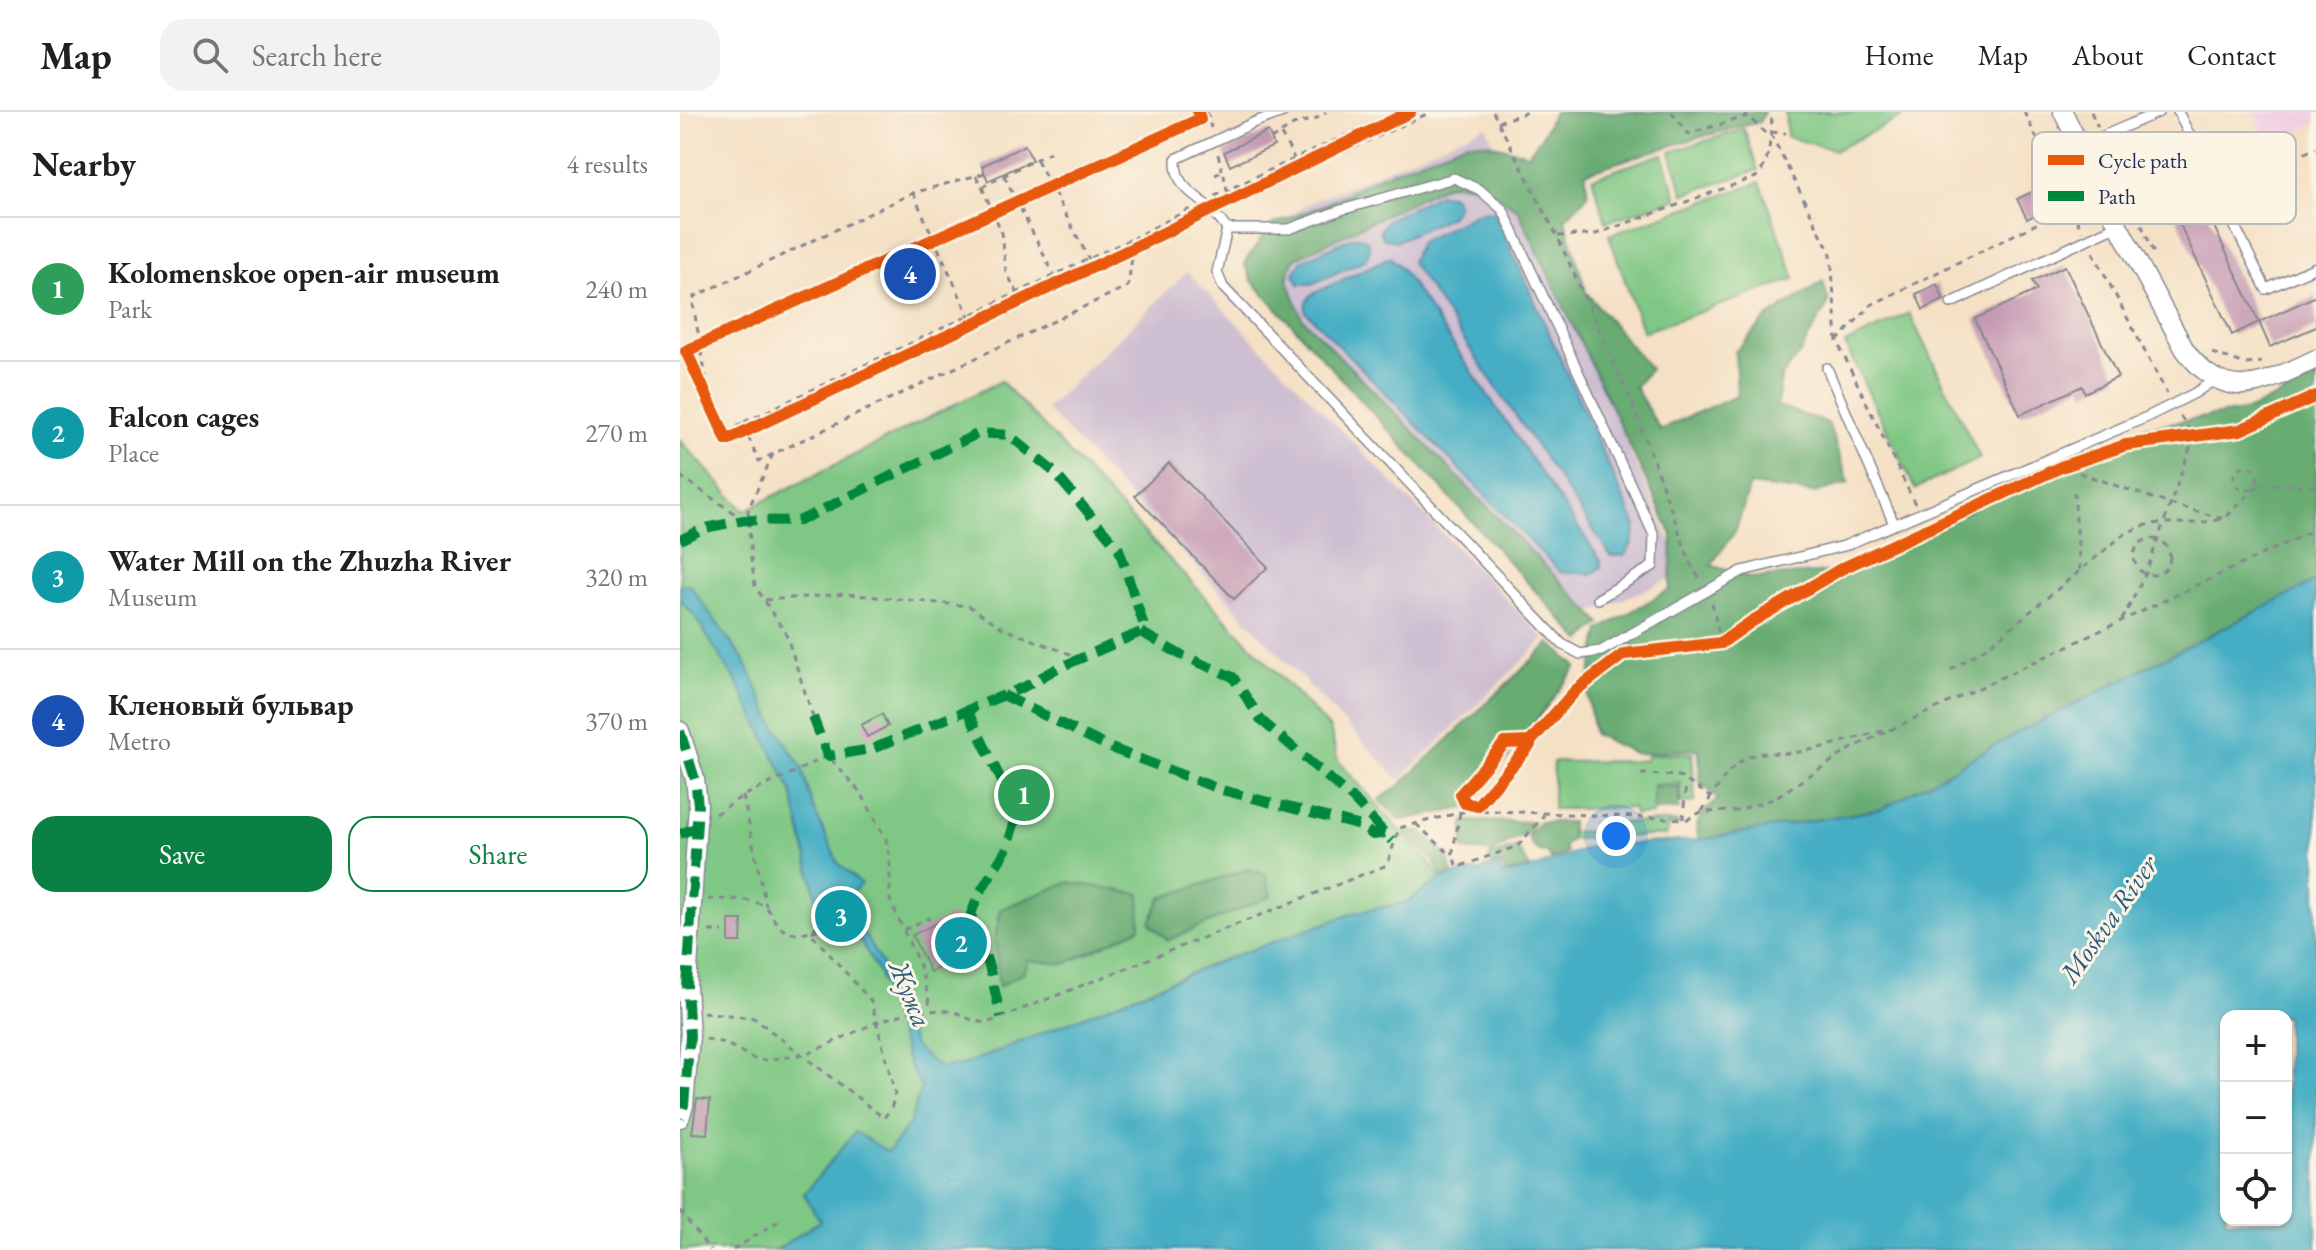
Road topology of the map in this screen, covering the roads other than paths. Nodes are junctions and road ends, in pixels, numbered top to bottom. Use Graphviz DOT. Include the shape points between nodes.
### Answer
graph roads {
  1 [pos="1261,112"];
  2 [pos="1283,112"];
  3 [pos="2063,112"];
  4 [pos="2159,112"];
  5 [pos="2178,112"];
  6 [pos="1255,122"];
  7 [pos="2073,132"];
  8 [pos="2112,132"];
  9 [pos="2188,132"];
  10 [pos="2234,224"];
  11 [pos="2118,225"];
  12 [pos="1227,229"];
  13 [pos="2316,267"];
  14 [pos="1951,303"];
  15 [pos="2316,359"];
  16 [pos="1827,368"];
  17 [pos="2214,380"];
  18 [pos="1894,524"];
  19 [pos="1598,599"];
  20 [pos="680,731"];
  21 [pos="686,996"];
  22 [pos="680,1118"];
  1 -- 6 [label="lane"];
  2 -- 6 [label="lane"];
  3 -- 7 [label="street"];
  4 -- 8 [label="lane"];
  5 -- 9 [label="lane"];
  6 -- 12 [label="lane" via="1176,159 1185,188"];
  10 -- 13 [label="lane" via="2266,289"];
  11 -- 14 [label="lane"];
  11 -- 17 [label="street" via="2194,349 2199,368"];
  12 -- 18 [label="lane" via="1217,272 1223,287 1571,650 1601,651 1742,571 1844,546"];
  12 -- 19 [label="lane" via="1289,229 1454,178 1480,190 1503,210 1654,535 1653,566"];
  15 -- 17 [label="street" via="2261,383"];
  16 -- 18 [label="lane"];
  17 -- 18 [label="lane" via="2173,405"];
  20 -- 21 [label="street" via="698,805"];
  21 -- 22 [label="street" via="690,1036"];
}
